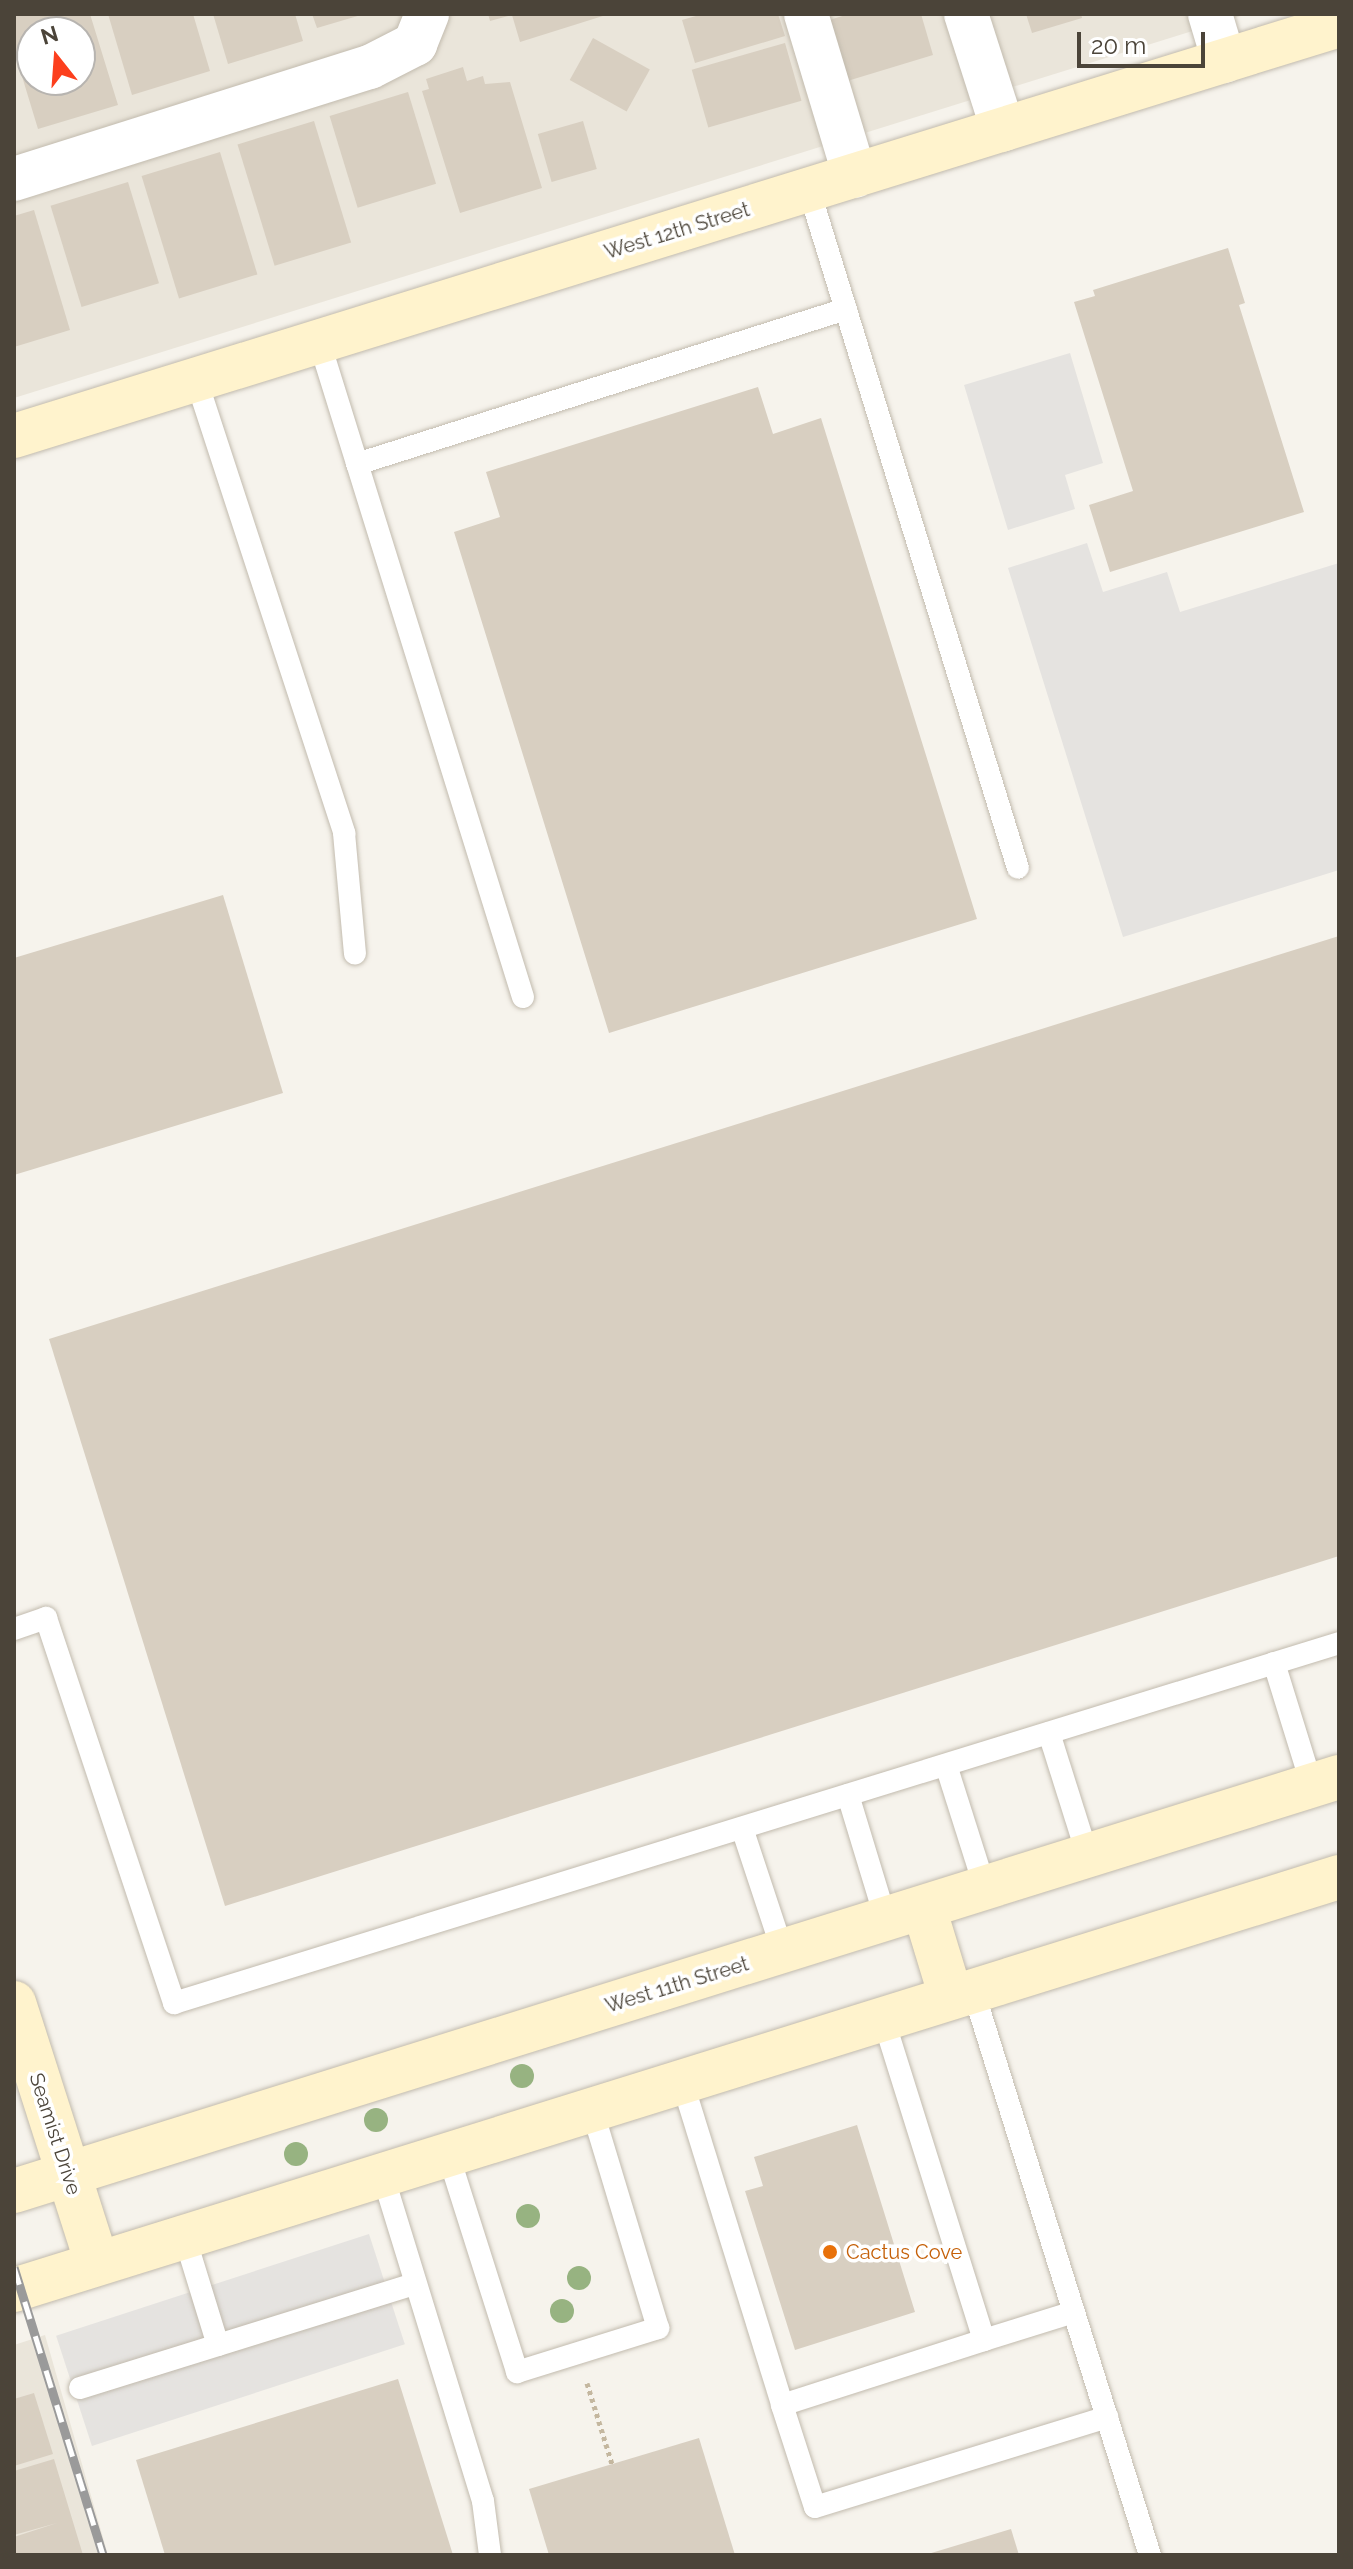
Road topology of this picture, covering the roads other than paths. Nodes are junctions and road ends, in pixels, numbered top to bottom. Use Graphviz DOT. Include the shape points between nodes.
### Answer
graph roads {
  1 [pos="427,14"];
  2 [pos="806,14"];
  3 [pos="966,14"];
  4 [pos="1210,14"];
  5 [pos="1339,25"];
  6 [pos="1224,61"];
  7 [pos="1003,129"];
  8 [pos="855,176"];
  9 [pos="14,179"];
  10 [pos="809,190"];
  11 [pos="846,309"];
  12 [pos="319,341"];
  13 [pos="196,379"];
  14 [pos="14,436"];
  15 [pos="357,464"];
  16 [pos="1018,868"];
  17 [pos="355,954"];
  18 [pos="523,997"];
  19 [pos="14,1629"];
  20 [pos="1339,1643"];
  21 [pos="1274,1663"];
  22 [pos="1049,1733"];
  23 [pos="946,1765"];
  24 [pos="1326,1782"];
  25 [pos="848,1795"];
  26 [pos="742,1828"];
  27 [pos="1088,1857"];
  28 [pos="1339,1877"];
  29 [pos="985,1888"];
  30 [pos="905,1914"];
  31 [pos="783,1952"];
  32 [pos="962,1994"];
  33 [pos="14,2003"];
  34 [pos="883,2018"];
  35 [pos="682,2081"];
  36 [pos="592,2110"];
  37 [pos="448,2154"];
  38 [pos="68,2176"];
  39 [pos="383,2176"];
  40 [pos="14,2191"];
  41 [pos="185,2238"];
  42 [pos="97,2263"];
  43 [pos="414,2284"];
  44 [pos="14,2290"];
  45 [pos="1074,2312"];
  46 [pos="984,2340"];
  47 [pos="218,2345"];
  48 [pos="80,2388"];
  49 [pos="782,2405"];
  50 [pos="1107,2417"];
  51 [pos="490,2555"];
  52 [pos="1150,2555"];
  1 -- 9 [label="street" via="415,44 370,67"];
  2 -- 8 [label="street"];
  3 -- 7 [label="street"];
  4 -- 6 [label="street"];
  5 -- 6 [label="main road, West 12th Street"];
  6 -- 7 [label="main road, West 12th Street"];
  7 -- 8 [label="main road, West 12th Street"];
  8 -- 10 [label="main road, West 12th Street"];
  10 -- 11 [label="lane"];
  10 -- 12 [label="main road, West 12th Street"];
  11 -- 15 [label="lane"];
  11 -- 16 [label="lane"];
  12 -- 13 [label="main road, West 12th Street"];
  12 -- 15 [label="lane"];
  13 -- 14 [label="main road, West 12th Street"];
  13 -- 17 [label="lane" via="344,833"];
  15 -- 18 [label="lane"];
  19 -- 26 [label="lane" via="46,1618 174,2003"];
  20 -- 21 [label="lane"];
  21 -- 22 [label="lane"];
  21 -- 24 [label="lane"];
  22 -- 23 [label="lane"];
  22 -- 27 [label="lane"];
  23 -- 25 [label="lane"];
  23 -- 29 [label="lane"];
  24 -- 27 [label="main road, West 11th Street"];
  25 -- 26 [label="lane"];
  25 -- 30 [label="lane"];
  26 -- 31 [label="lane"];
  27 -- 29 [label="main road, West 11th Street"];
  28 -- 32 [label="main road"];
  29 -- 30 [label="main road, West 11th Street"];
  30 -- 31 [label="main road, West 11th Street"];
  30 -- 32 [label="main road"];
  31 -- 38 [label="main road, West 11th Street"];
  32 -- 34 [label="main road"];
  32 -- 45 [label="lane"];
  33 -- 38 [label="main road, Seamist Drive"];
  34 -- 35 [label="main road"];
  34 -- 46 [label="lane"];
  35 -- 36 [label="main road"];
  35 -- 49 [label="lane"];
  36 -- 37 [label="main road"];
  36 -- 37 [label="lane" via="658,2328 517,2372"];
  37 -- 39 [label="main road"];
  38 -- 40 [label="main road, West 11th Street"];
  38 -- 42 [label="main road, Seamist Drive"];
  39 -- 41 [label="main road"];
  39 -- 43 [label="lane"];
  41 -- 42 [label="main road"];
  41 -- 47 [label="lane"];
  42 -- 44 [label="main road"];
  43 -- 47 [label="lane"];
  43 -- 51 [label="lane" via="483,2501"];
  45 -- 46 [label="lane"];
  45 -- 50 [label="lane"];
  46 -- 49 [label="lane"];
  47 -- 48 [label="lane"];
  49 -- 50 [label="lane" via="815,2507"];
  50 -- 52 [label="lane"];
}
